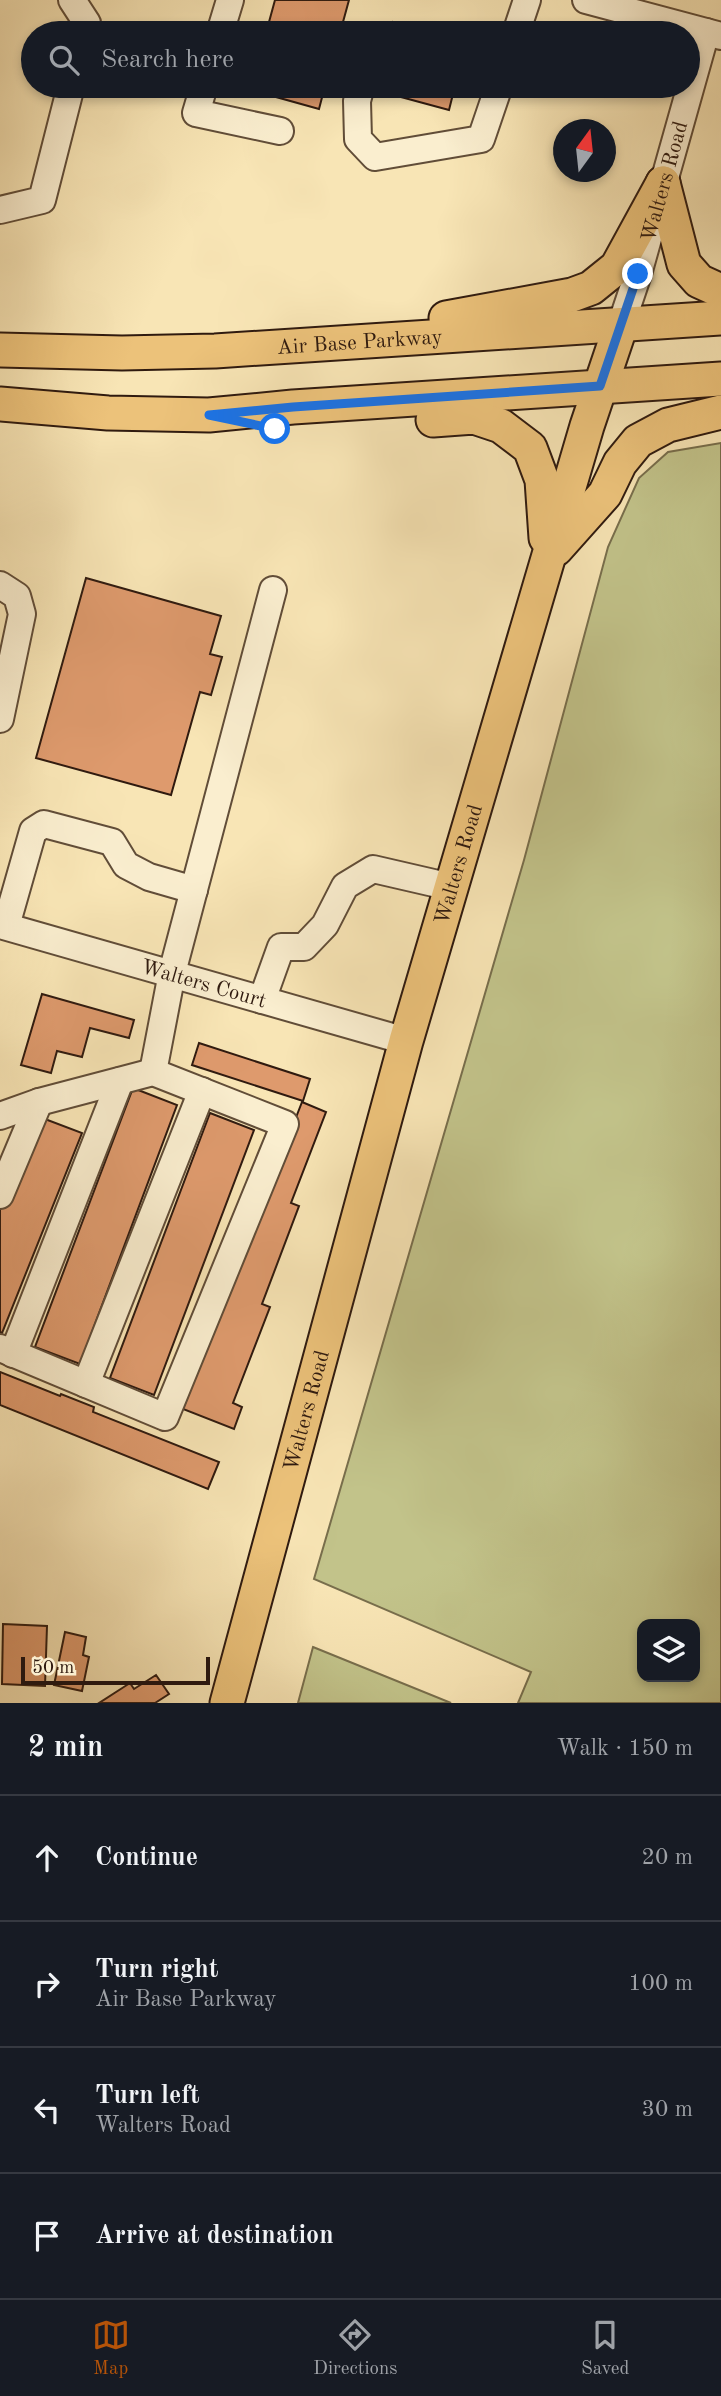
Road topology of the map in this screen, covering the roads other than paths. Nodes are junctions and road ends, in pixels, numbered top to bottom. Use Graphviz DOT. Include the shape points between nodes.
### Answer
graph roads {
  1 [pos="72,0"];
  2 [pos="230,0"];
  3 [pos="527,0"];
  4 [pos="595,1"];
  5 [pos="86,21"];
  6 [pos="224,21"];
  7 [pos="520,21"];
  8 [pos="667,21"];
  9 [pos="713,34"];
  10 [pos="700,73"];
  11 [pos="68,98"];
  12 [pos="200,98"];
  13 [pos="358,98"];
  14 [pos="495,98"];
  15 [pos="692,98"];
  16 [pos="280,131"];
  17 [pos="663,183"];
  18 [pos="0,210"];
  19 [pos="721,291"];
  20 [pos="721,318"];
  21 [pos="621,325"];
  22 [pos="362,343"];
  23 [pos="0,350"];
  24 [pos="721,379"];
  25 [pos="600,386"];
  26 [pos="0,404"];
  27 [pos="721,412"];
  28 [pos="209,415"];
  29 [pos="548,559"];
  30 [pos="0,585"];
  31 [pos="273,590"];
  32 [pos="6,659"];
  33 [pos="0,719"];
  34 [pos="451,887"];
  35 [pos="194,890"];
  36 [pos="3,925"];
  37 [pos="172,974"];
  38 [pos="262,1000"];
  39 [pos="406,1041"];
  40 [pos="153,1072"];
  41 [pos="120,1081"];
  42 [pos="202,1091"];
  43 [pos="39,1102"];
  44 [pos="0,1116"];
  45 [pos="0,1195"];
  46 [pos="7,1351"];
  47 [pos="86,1384"];
  48 [pos="227,1703"];
  1 -- 5 [label="street"];
  2 -- 6 [label="street"];
  3 -- 7 [label="street"];
  4 -- 8 [label="street"];
  9 -- 10 [label="street, Walters Road"];
  11 -- 18 [label="street" via="42,200"];
  12 -- 16 [label="street" via="196,113"];
  13 -- 14 [label="street" via="358,139 375,157 481,139"];
  15 -- 17 [label="street, Walters Road"];
  17 -- 19 [label="main road" via="684,264 699,281"];
  17 -- 21 [label="street, Walters Road"];
  17 -- 22 [label="main road" via="617,267 591,288 431,320"];
  20 -- 21 [label="main road, Air Base Parkway"];
  21 -- 22 [label="main road, Air Base Parkway"];
  21 -- 25 [label="main road, Walters Road"];
  22 -- 23 [label="main road, Air Base Parkway" via="136,353"];
  24 -- 25 [label="main road"];
  25 -- 28 [label="main road"];
  25 -- 29 [label="main road, Walters Road"];
  26 -- 28 [label="main road" via="108,414"];
  27 -- 29 [label="main road" via="668,425 638,441 620,463 605,494"];
  28 -- 29 [label="main road" via="275,429 474,417 501,426 530,449 542,480"];
  29 -- 34 [label="main road, Walters Road"];
  30 -- 32 [label="street" via="17,596 22,614"];
  31 -- 35 [label="street"];
  32 -- 33 [label="street"];
  34 -- 38 [label="street" via="373,869 345,886 325,925 304,947 281,947"];
  34 -- 39 [label="main road, Walters Road"];
  35 -- 36 [label="street" via="126,865 112,842 44,824 33,831"];
  35 -- 37 [label="street"];
  36 -- 37 [label="street, Walters Court"];
  37 -- 38 [label="street, Walters Court"];
  37 -- 40 [label="street"];
  38 -- 39 [label="street, Walters Court"];
  39 -- 48 [label="main road, Walters Road"];
  40 -- 41 [label="street"];
  40 -- 42 [label="street"];
  41 -- 43 [label="street"];
  41 -- 46 [label="street"];
  42 -- 47 [label="street"];
  42 -- 47 [label="street" via="285,1124 165,1417"];
  43 -- 44 [label="street"];
  43 -- 45 [label="street"];
  46 -- 47 [label="street"];
}
